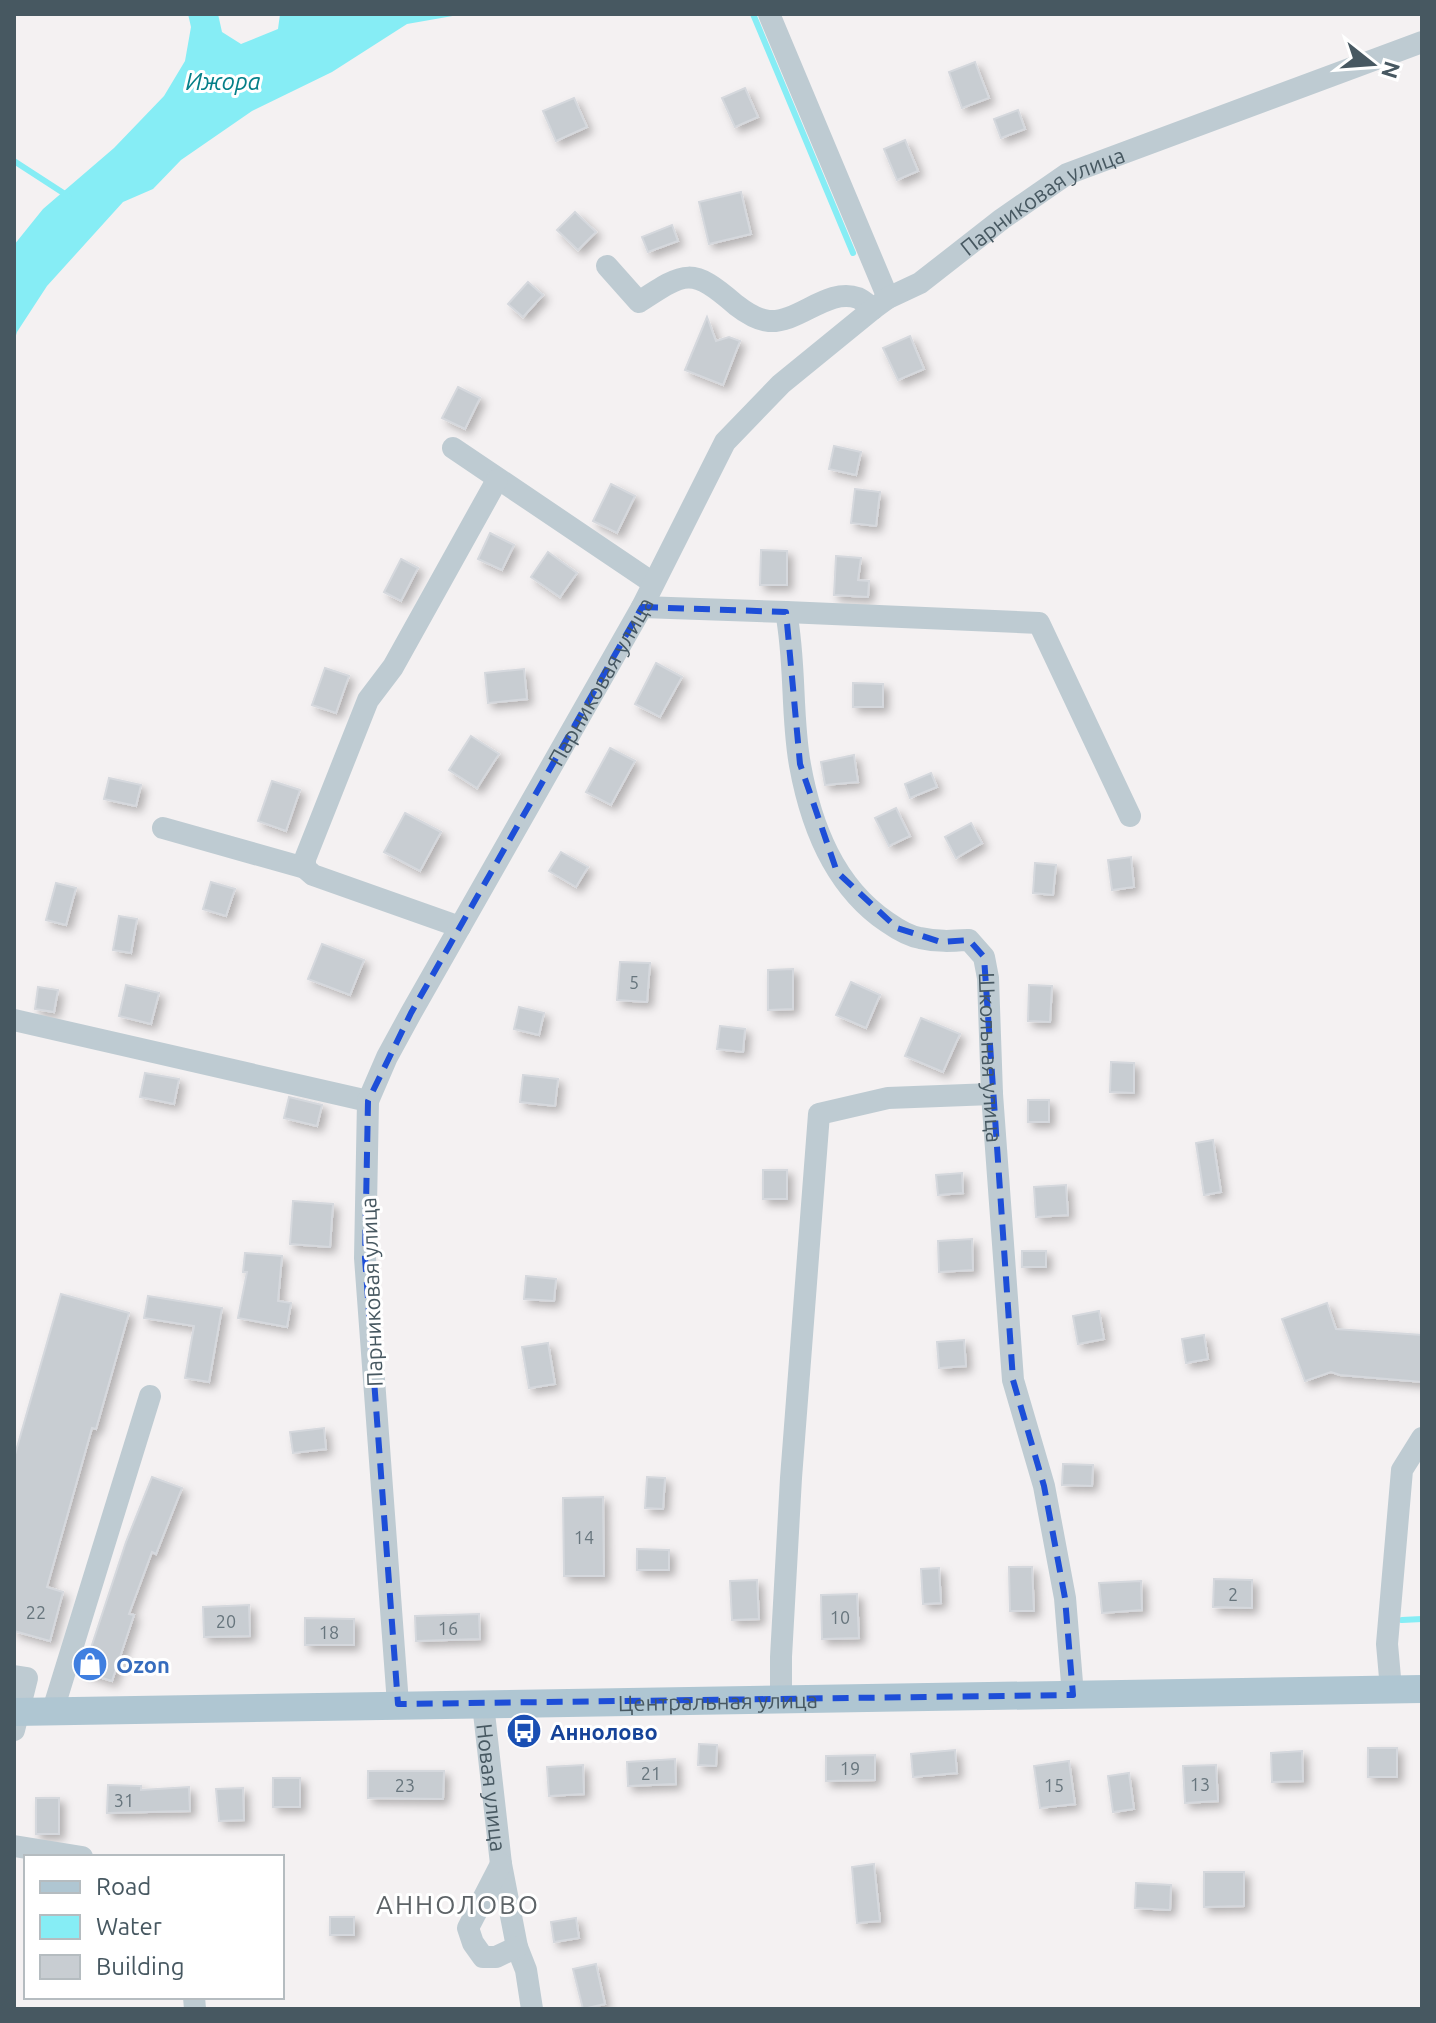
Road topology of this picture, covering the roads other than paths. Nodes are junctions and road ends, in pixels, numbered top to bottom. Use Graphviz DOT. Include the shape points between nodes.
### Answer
graph roads {
  1 [pos="769,14"];
  2 [pos="1422,42"];
  3 [pos="607,266"];
  4 [pos="881,304"];
  5 [pos="453,448"];
  6 [pos="497,480"];
  7 [pos="653,583"];
  8 [pos="642,607"];
  9 [pos="786,612"];
  10 [pos="1130,816"];
  11 [pos="163,828"];
  12 [pos="305,868"];
  13 [pos="460,927"];
  14 [pos="14,1020"];
  15 [pos="992,1094"];
  16 [pos="368,1101"];
  17 [pos="150,1396"];
  18 [pos="1422,1438"];
  19 [pos="14,1676"];
  20 [pos="1391,1689"];
  21 [pos="1422,1689"];
  22 [pos="1073,1695"];
  23 [pos="781,1699"];
  24 [pos="398,1704"];
  25 [pos="483,1704"];
  26 [pos="53,1710"];
  27 [pos="16,1718"];
  28 [pos="14,1846"];
  29 [pos="70,1855"];
  30 [pos="501,1864"];
  31 [pos="517,1947"];
  32 [pos="532,2009"];
  1 -- 4 [label="street"];
  2 -- 4 [label="street, Парниковая улица" via="1067,174 920,283"];
  3 -- 4 [label="street" via="639,302 662,287 699,278 742,310 771,321 841,296"];
  4 -- 7 [label="street, Парниковая улица" via="781,384 725,442"];
  5 -- 6 [label="street"];
  6 -- 7 [label="street"];
  6 -- 12 [label="street" via="393,667 368,700"];
  7 -- 8 [label="street, Парниковая улица"];
  8 -- 9 [label="street"];
  8 -- 13 [label="street, Парниковая улица"];
  9 -- 10 [label="street" via="1039,623"];
  9 -- 15 [label="street, Школьная улица" via="800,764 823,844 837,872 878,916 917,938 969,940 984,957"];
  11 -- 12 [label="street"];
  12 -- 13 [label="street"];
  13 -- 16 [label="street, Парниковая улица"];
  14 -- 16 [label="street"];
  15 -- 22 [label="street, Школьная улица" via="1013,1380 1044,1486 1065,1598"];
  15 -- 23 [label="street" via="888,1098 819,1114 790,1493"];
  16 -- 24 [label="street, Парниковая улица" via="365,1258"];
  17 -- 26 [label="street"];
  18 -- 20 [label="street" via="1402,1470 1387,1644"];
  19 -- 27 [label="street" via="27,1678"];
  20 -- 21 [label="main road, Центральная улица"];
  20 -- 22 [label="main road, Центральная улица"];
  22 -- 23 [label="main road, Центральная улица"];
  23 -- 25 [label="main road, Центральная улица"];
  24 -- 25 [label="main road, Центральная улица"];
  24 -- 26 [label="main road, Центральная улица"];
  25 -- 30 [label="street, Новая улица"];
  26 -- 27 [label="main road, Центральная улица"];
  28 -- 29 [label="street"];
  30 -- 31 [label="street, Новая улица"];
  30 -- 31 [label="street" via="468,1928 483,1957"];
  31 -- 32 [label="street, Новая улица"];
}
